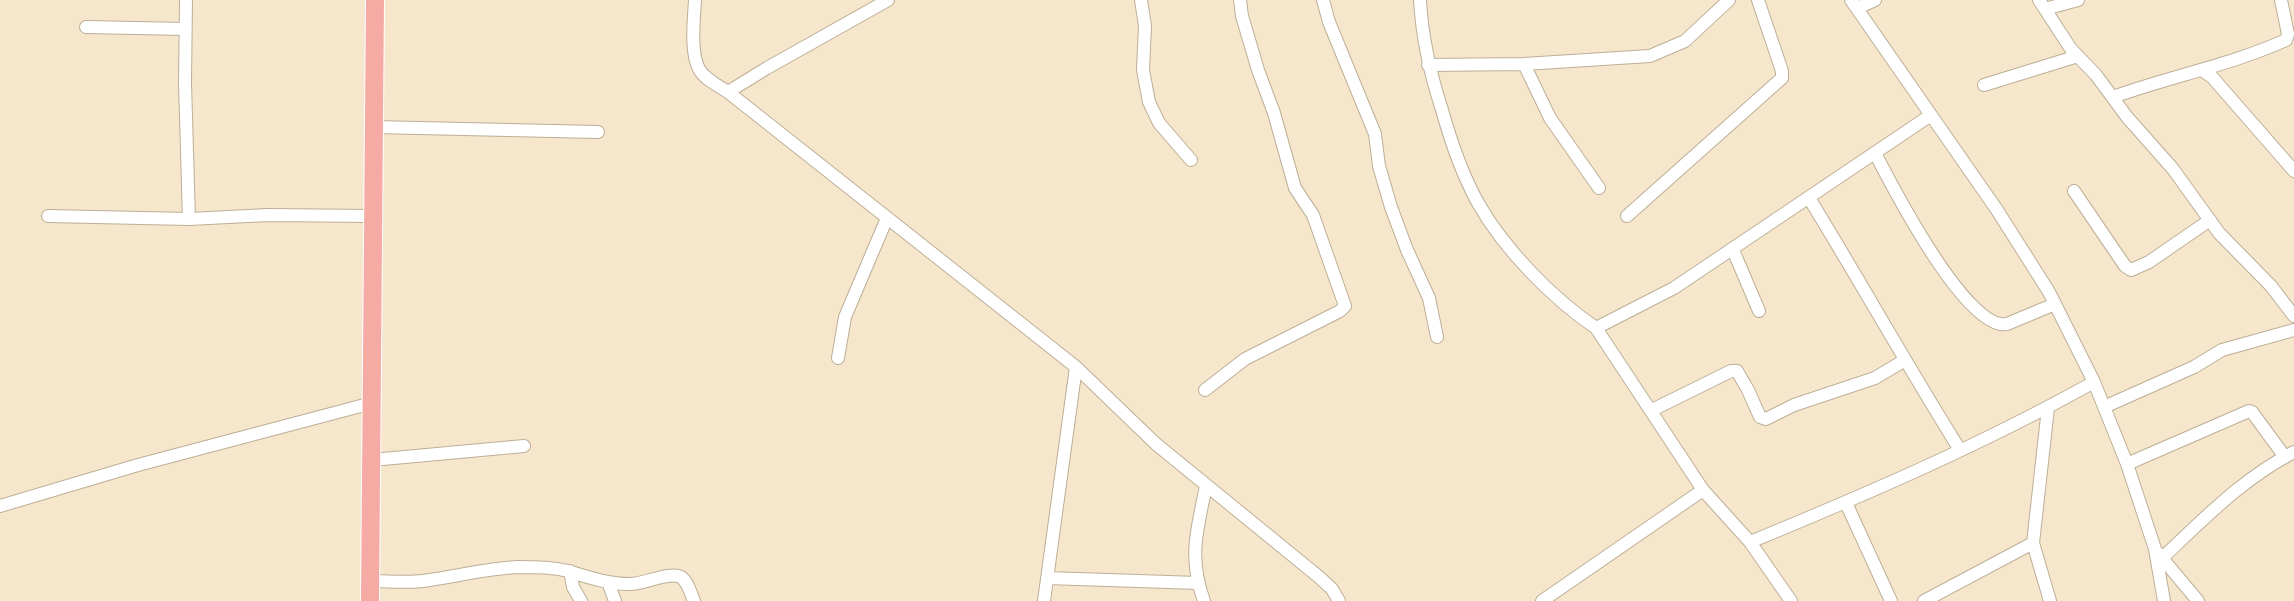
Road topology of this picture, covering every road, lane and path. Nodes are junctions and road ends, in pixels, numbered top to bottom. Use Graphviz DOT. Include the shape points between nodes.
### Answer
graph roads {
  1 [pos="186,0"];
  2 [pos="375,0"];
  3 [pos="695,0"];
  4 [pos="888,0"];
  5 [pos="1141,0"];
  6 [pos="1240,0"];
  7 [pos="1323,0"];
  8 [pos="1420,0"];
  9 [pos="1729,0"];
  10 [pos="1758,0"];
  11 [pos="1875,0"];
  12 [pos="2078,0"];
  13 [pos="2281,0"];
  14 [pos="1854,4"];
  15 [pos="2042,5"];
  16 [pos="86,27"];
  17 [pos="185,29"];
  18 [pos="2078,56"];
  19 [pos="1524,64"];
  20 [pos="1428,65"];
  21 [pos="2216,66"];
  22 [pos="2202,70"];
  23 [pos="2212,77"];
  24 [pos="1984,85"];
  25 [pos="728,92"];
  26 [pos="2113,97"];
  27 [pos="1931,115"];
  28 [pos="374,127"];
  29 [pos="598,132"];
  30 [pos="1875,153"];
  31 [pos="1191,160"];
  32 [pos="2294,171"];
  33 [pos="1599,188"];
  34 [pos="2074,191"];
  35 [pos="1809,198"];
  36 [pos="48,216"];
  37 [pos="373,216"];
  38 [pos="1627,216"];
  39 [pos="189,218"];
  40 [pos="887,218"];
  41 [pos="2210,220"];
  42 [pos="1733,250"];
  43 [pos="2056,304"];
  44 [pos="1759,311"];
  45 [pos="2294,316"];
  46 [pos="1596,328"];
  47 [pos="2294,330"];
  48 [pos="1438,337"];
  49 [pos="838,358"];
  50 [pos="1905,360"];
  51 [pos="1076,367"];
  52 [pos="2094,382"];
  53 [pos="1205,390"];
  54 [pos="372,403"];
  55 [pos="2104,407"];
  56 [pos="2048,408"];
  57 [pos="1652,410"];
  58 [pos="524,446"];
  59 [pos="1960,450"];
  60 [pos="2289,455"];
  61 [pos="372,460"];
  62 [pos="2127,464"];
  63 [pos="1206,486"];
  64 [pos="1703,490"];
  65 [pos="1846,503"];
  66 [pos="0,506"];
  67 [pos="1750,542"];
  68 [pos="2033,543"];
  69 [pos="2159,554"];
  70 [pos="570,571"];
  71 [pos="1047,578"];
  72 [pos="371,581"];
  73 [pos="608,582"];
  74 [pos="1198,584"];
  75 [pos="370,601"];
  76 [pos="580,601"];
  77 [pos="615,601"];
  78 [pos="694,601"];
  79 [pos="1044,601"];
  80 [pos="1204,601"];
  81 [pos="1339,601"];
  82 [pos="1542,601"];
  83 [pos="1791,601"];
  84 [pos="1891,601"];
  85 [pos="1924,601"];
  86 [pos="2050,601"];
  87 [pos="2164,601"];
  88 [pos="2198,601"];
  1 -- 17 [label="street"];
  2 -- 28 [label="highway"];
  3 -- 25 [label="street" via="695,57 699,70"];
  4 -- 25 [label="street"];
  5 -- 31 [label="street" via="1144,70 1149,102 1159,123"];
  6 -- 53 [label="street" via="1254,57 1274,113 1295,188 1313,215 1345,306 1245,359"];
  7 -- 48 [label="street" via="1329,22 1375,134 1379,166 1391,207 1429,298"];
  8 -- 20 [label="street"];
  9 -- 19 [label="street" via="1685,41 1650,56"];
  10 -- 38 [label="street" via="1782,71 1782,78"];
  11 -- 14 [label="street"];
  12 -- 15 [label="street"];
  13 -- 21 [label="street" via="2288,34 2286,40"];
  14 -- 27 [label="street"];
  15 -- 18 [label="street"];
  16 -- 17 [label="street"];
  17 -- 39 [label="street"];
  18 -- 24 [label="street"];
  18 -- 26 [label="street"];
  19 -- 20 [label="street"];
  19 -- 33 [label="street" via="1550,118"];
  20 -- 46 [label="street" via="1454,150 1478,203 1501,238 1544,285 1580,318"];
  21 -- 22 [label="street"];
  21 -- 23 [label="street"];
  22 -- 23 [label="street"];
  22 -- 26 [label="street" via="2157,81"];
  23 -- 32 [label="street"];
  25 -- 40 [label="street"];
  26 -- 41 [label="street" via="2127,117 2173,169"];
  27 -- 30 [label="street"];
  27 -- 43 [label="street" via="1998,210"];
  28 -- 29 [label="street"];
  28 -- 37 [label="highway"];
  30 -- 35 [label="street"];
  30 -- 43 [label="street" via="1912,222 1948,276 1985,318 2000,325 2007,324"];
  34 -- 41 [label="street" via="2131,270 2149,262"];
  35 -- 42 [label="street"];
  35 -- 50 [label="street" via="1866,290"];
  36 -- 39 [label="street"];
  37 -- 39 [label="street" via="268,215"];
  37 -- 54 [label="highway"];
  40 -- 49 [label="street" via="846,317"];
  40 -- 51 [label="street"];
  41 -- 45 [label="street" via="2219,234 2271,286"];
  42 -- 44 [label="street"];
  42 -- 46 [label="street" via="1674,288"];
  43 -- 52 [label="street"];
  46 -- 57 [label="street"];
  47 -- 55 [label="street" via="2222,350 2194,367"];
  50 -- 57 [label="street" via="1875,378 1794,405 1766,419 1760,417 1737,371"];
  50 -- 59 [label="street"];
  51 -- 63 [label="street" via="1134,424"];
  51 -- 71 [label="street"];
  52 -- 55 [label="street"];
  52 -- 56 [label="street"];
  54 -- 61 [label="highway"];
  54 -- 66 [label="street" via="138,465"];
  55 -- 62 [label="street"];
  56 -- 59 [label="street"];
  56 -- 68 [label="street"];
  57 -- 64 [label="street"];
  58 -- 61 [label="street"];
  59 -- 65 [label="street"];
  60 -- 62 [label="street" via="2249,411"];
  60 -- 69 [label="street" via="2256,474"];
  61 -- 72 [label="highway"];
  62 -- 69 [label="street"];
  63 -- 74 [label="street" via="1194,542 1194,568"];
  63 -- 81 [label="street" via="1319,577 1332,589"];
  64 -- 67 [label="street"];
  64 -- 82 [label="street"];
  65 -- 67 [label="street"];
  65 -- 84 [label="street"];
  67 -- 83 [label="street"];
  68 -- 85 [label="street"];
  68 -- 86 [label="street"];
  69 -- 87 [label="street"];
  69 -- 88 [label="street"];
  70 -- 72 [label="street" via="519,567 420,582"];
  70 -- 73 [label="street"];
  70 -- 76 [label="street" via="573,587"];
  71 -- 74 [label="street"];
  71 -- 79 [label="street"];
  72 -- 75 [label="highway"];
  73 -- 77 [label="street"];
  73 -- 78 [label="street" via="642,583 665,576 676,576 686,584"];
  74 -- 80 [label="street"];
}
